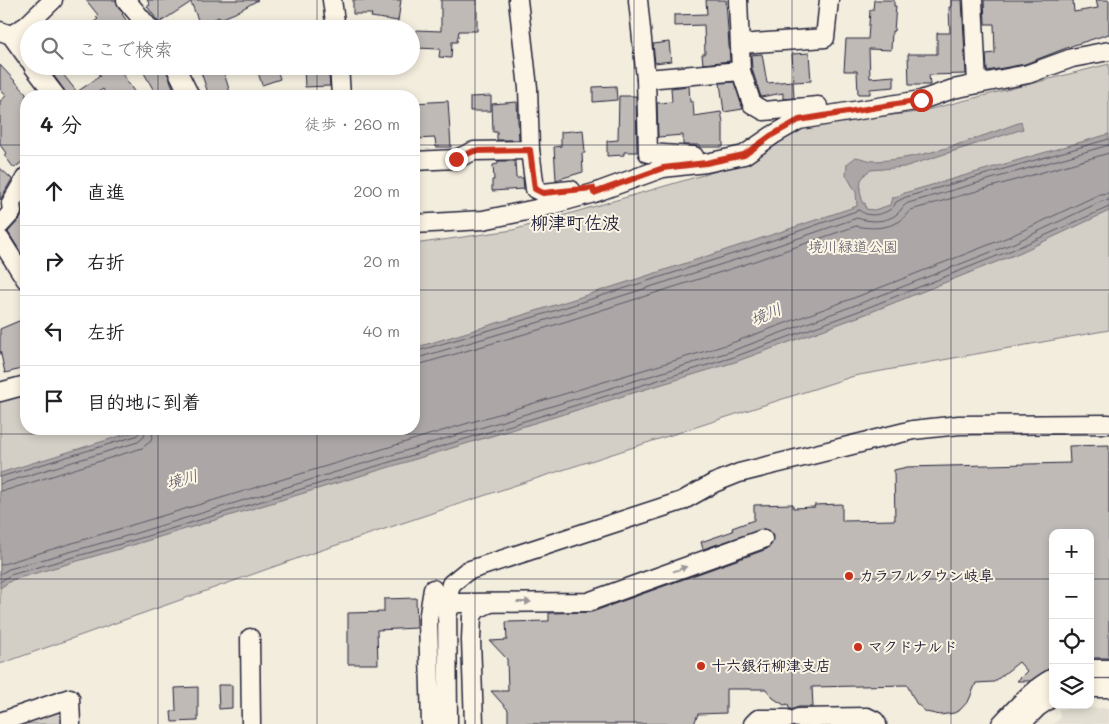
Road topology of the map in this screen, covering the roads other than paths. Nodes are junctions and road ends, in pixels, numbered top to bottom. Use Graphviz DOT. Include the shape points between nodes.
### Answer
graph roads {
  1 [pos="53,0"];
  2 [pos="126,0"];
  3 [pos="332,0"];
  4 [pos="518,0"];
  5 [pos="638,0"];
  6 [pos="738,0"];
  7 [pos="829,0"];
  8 [pos="973,0"];
  9 [pos="32,20"];
  10 [pos="143,20"];
  11 [pos="335,20"];
  12 [pos="20,28"];
  13 [pos="4,34"];
  14 [pos="740,44"];
  15 [pos="20,51"];
  16 [pos="1109,51"];
  17 [pos="741,71"];
  18 [pos="40,75"];
  19 [pos="180,75"];
  20 [pos="340,75"];
  21 [pos="646,79"];
  22 [pos="977,84"];
  23 [pos="51,90"];
  24 [pos="187,90"];
  25 [pos="341,90"];
  26 [pos="834,115"];
  27 [pos="530,150"];
  28 [pos="420,161"];
  29 [pos="706,163"];
  30 [pos="20,187"];
  31 [pos="594,193"];
  32 [pos="420,224"];
  33 [pos="0,225"];
  34 [pos="0,239"];
  35 [pos="20,271"];
  36 [pos="20,387"];
  37 [pos="0,392"];
  38 [pos="1109,424"];
  39 [pos="763,539"];
  40 [pos="432,589"];
  41 [pos="490,603"];
  42 [pos="447,615"];
  43 [pos="250,638"];
  44 [pos="1094,669"];
  45 [pos="1109,669"];
  46 [pos="1094,677"];
  47 [pos="1109,677"];
  48 [pos="1049,681"];
  49 [pos="1049,681"];
  50 [pos="1094,688"];
  51 [pos="1109,688"];
  52 [pos="1094,694"];
  53 [pos="1109,694"];
  54 [pos="1049,700"];
  55 [pos="1050,709"];
  56 [pos="0,722"];
  57 [pos="71,724"];
  58 [pos="251,724"];
  59 [pos="431,724"];
  60 [pos="448,724"];
  61 [pos="474,724"];
  62 [pos="753,724"];
  63 [pos="877,724"];
  64 [pos="1000,724"];
  65 [pos="1011,724"];
  66 [pos="1021,724"];
  67 [pos="1036,724"];
  1 -- 9 [label="street"];
  2 -- 10 [label="street"];
  3 -- 11 [label="street"];
  4 -- 27 [label="street" via="528,88"];
  5 -- 21 [label="street"];
  6 -- 14 [label="street"];
  7 -- 14 [label="street" via="825,38"];
  8 -- 22 [label="street"];
  12 -- 13 [label="street"];
  13 -- 15 [label="street"];
  14 -- 17 [label="street"];
  16 -- 22 [label="street" via="1072,58 996,82"];
  17 -- 21 [label="street"];
  17 -- 26 [label="street" via="752,104 764,112 818,106"];
  18 -- 23 [label="street"];
  19 -- 24 [label="street"];
  20 -- 25 [label="street"];
  21 -- 29 [label="street" via="648,153 701,157"];
  22 -- 26 [label="street" via="921,100"];
  26 -- 29 [label="street" via="799,120 744,155"];
  27 -- 28 [label="street" via="474,151 456,159"];
  27 -- 31 [label="street" via="535,189 543,193 593,188"];
  29 -- 31 [label="street" via="663,168"];
  30 -- 33 [label="street" via="11,203 12,212"];
  31 -- 32 [label="street" via="483,220"];
  34 -- 35 [label="street"];
  36 -- 37 [label="street"];
  38 -- 42 [label="street" via="959,426 913,430 739,473 682,501 467,571 451,584"];
  41 -- 39 [label="street, one-way" via="588,602"];
  40 -- 59 [label="street" via="428,620"];
  41 -- 42 [label="street" via="458,603 451,605"];
  41 -- 61 [label="street" via="472,616"];
  42 -- 60 [label="street"];
  43 -- 58 [label="street"];
  44 -- 45 [label="street"];
  46 -- 47 [label="street"];
  48 -- 64 [label="street" via="1030,694"];
  49 -- 65 [label="street"];
  50 -- 51 [label="street"];
  52 -- 53 [label="street"];
  54 -- 66 [label="street"];
  55 -- 67 [label="street"];
  56 -- 57 [label="street" via="70,698"];
  62 -- 63 [label="street" via="758,719 867,717"];
}
